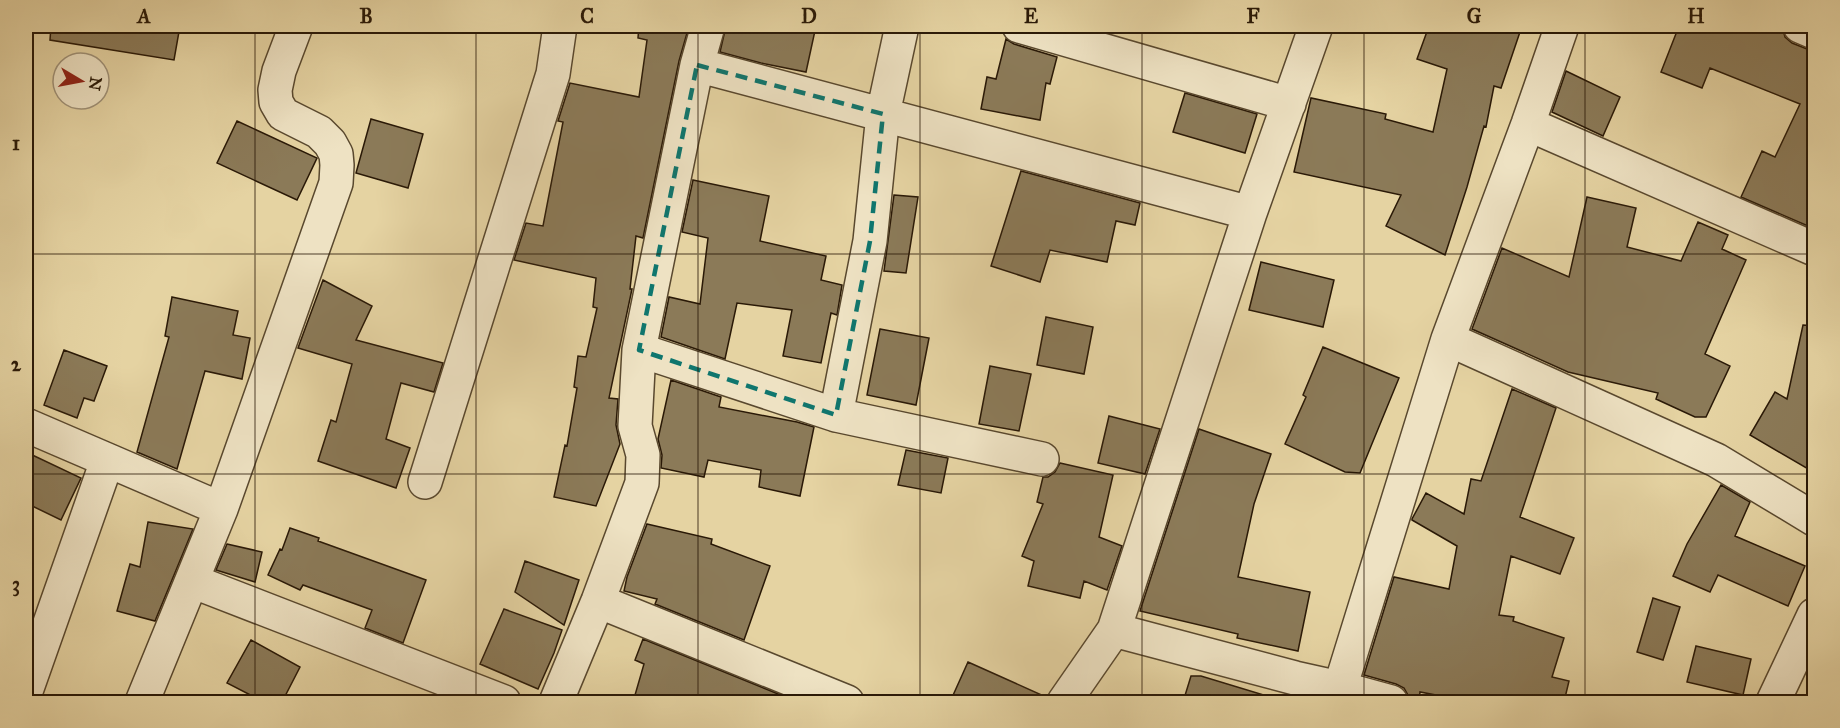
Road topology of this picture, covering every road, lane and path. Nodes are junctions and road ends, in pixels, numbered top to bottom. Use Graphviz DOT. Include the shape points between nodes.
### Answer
graph roads {
  1 [pos="296,26"];
  2 [pos="560,26"];
  3 [pos="708,26"];
  4 [pos="902,26"];
  5 [pos="1019,26"];
  6 [pos="1316,26"];
  7 [pos="1562,26"];
  8 [pos="1800,26"];
  9 [pos="1815,32"];
  10 [pos="1087,35"];
  11 [pos="697,65"];
  12 [pos="1288,104"];
  13 [pos="883,114"];
  14 [pos="1528,124"];
  15 [pos="1250,213"];
  16 [pos="1815,249"];
  17 [pos="1448,339"];
  18 [pos="639,350"];
  19 [pos="836,416"];
  20 [pos="26,425"];
  21 [pos="1042,459"];
  22 [pos="107,461"];
  23 [pos="425,482"];
  24 [pos="221,509"];
  25 [pos="1815,519"];
  26 [pos="192,581"];
  27 [pos="598,601"];
  28 [pos="1815,615"];
  29 [pos="1114,630"];
  30 [pos="1340,688"];
  31 [pos="1291,690"];
  32 [pos="26,691"];
  33 [pos="494,701"];
  34 [pos="142,702"];
  35 [pos="556,702"];
  36 [pos="847,702"];
  37 [pos="1064,702"];
  38 [pos="1391,702"];
  39 [pos="1773,702"];
  1 -- 24 [label="street" via="279,71 276,102 283,114 319,132 330,143 338,165 336,183"];
  2 -- 23 [label="street" via="553,74"];
  3 -- 11 [label="street"];
  4 -- 13 [label="street"];
  5 -- 10 [label="street"];
  6 -- 12 [label="street"];
  7 -- 14 [label="street"];
  8 -- 9 [label="street"];
  10 -- 12 [label="street"];
  11 -- 13 [label="street"];
  11 -- 18 [label="street"];
  12 -- 15 [label="street"];
  13 -- 15 [label="street"];
  13 -- 19 [label="street" via="870,241"];
  14 -- 16 [label="street"];
  14 -- 17 [label="street"];
  15 -- 29 [label="street"];
  17 -- 25 [label="street" via="1716,460"];
  17 -- 30 [label="street"];
  18 -- 19 [label="street"];
  18 -- 27 [label="street" via="635,426 643,455 642,483"];
  19 -- 21 [label="street"];
  20 -- 22 [label="street"];
  22 -- 24 [label="street"];
  22 -- 32 [label="street"];
  24 -- 26 [label="street"];
  26 -- 33 [label="street"];
  26 -- 34 [label="street"];
  27 -- 35 [label="street"];
  27 -- 36 [label="street"];
  28 -- 39 [label="street"];
  29 -- 31 [label="street"];
  29 -- 37 [label="street"];
  30 -- 31 [label="street"];
  30 -- 38 [label="street"];
}
